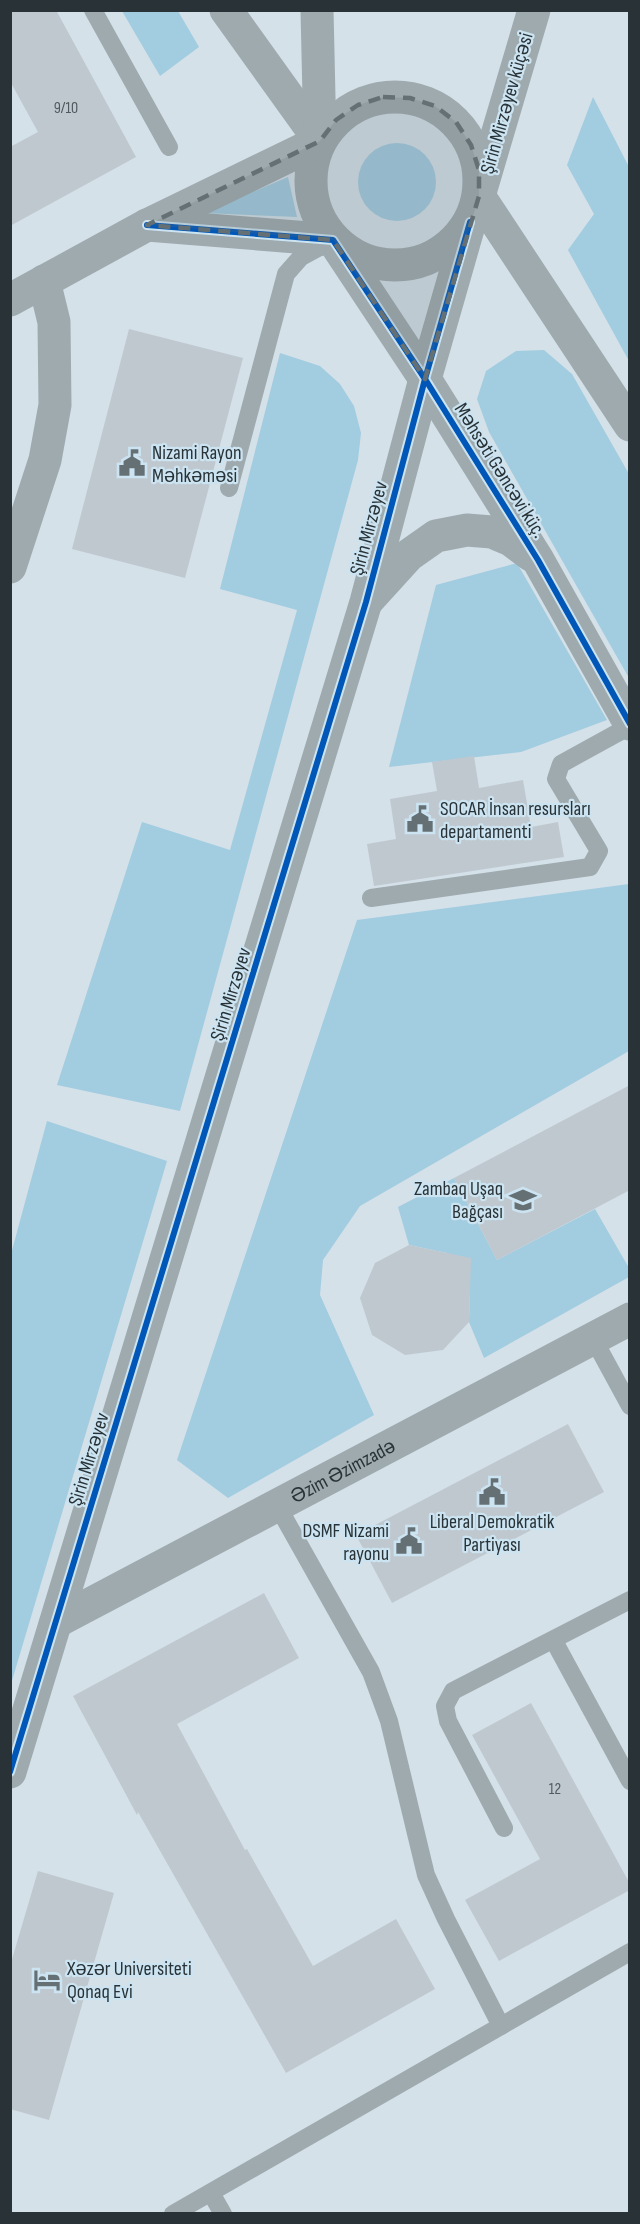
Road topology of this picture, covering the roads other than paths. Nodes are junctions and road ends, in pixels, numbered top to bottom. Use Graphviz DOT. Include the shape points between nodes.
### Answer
graph roads {
  1 [pos="93,10"];
  2 [pos="226,10"];
  3 [pos="317,10"];
  4 [pos="534,10"];
  5 [pos="320,141"];
  6 [pos="169,147"];
  7 [pos="474,209"];
  8 [pos="147,225"];
  9 [pos="333,240"];
  10 [pos="44,281"];
  11 [pos="10,300"];
  12 [pos="425,380"];
  13 [pos="630,425"];
  14 [pos="229,488"];
  15 [pos="538,560"];
  16 [pos="10,567"];
  17 [pos="366,602"];
  18 [pos="630,725"];
  19 [pos="371,898"];
  20 [pos="630,1319"];
  21 [pos="593,1338"];
  22 [pos="630,1406"];
  23 [pos="277,1505"];
  24 [pos="630,1600"];
  25 [pos="56,1622"];
  26 [pos="554,1641"];
  27 [pos="10,1772"];
  28 [pos="630,1781"];
  29 [pos="504,1828"];
  30 [pos="630,1953"];
  31 [pos="501,2026"];
  32 [pos="211,2193"];
  33 [pos="173,2214"];
  34 [pos="223,2214"];
  1 -- 6 [label="lane"];
  2 -- 5 [label="street"];
  3 -- 5 [label="street"];
  4 -- 7 [label="street, Şirin Mirzəyev küçəsi"];
  5 -- 7 [label="street" via="336,120 357,105 383,97 410,98 435,106 456,122 471,145 479,170"];
  5 -- 8 [label="street"];
  5 -- 9 [label="street" via="311,166 310,192 318,218"];
  7 -- 9 [label="street" via="453,243 431,258 406,266 379,265 354,256"];
  7 -- 12 [label="street, Şirin Mirzəyev"];
  7 -- 13 [label="street"];
  8 -- 9 [label="street"];
  8 -- 10 [label="street"];
  9 -- 12 [label="street, Məhsəti Gəncəvi küç."];
  9 -- 14 [label="lane" via="301,257 286,274"];
  10 -- 11 [label="street"];
  10 -- 16 [label="street" via="54,322 56,405 45,460"];
  12 -- 15 [label="street, Məhsəti Gəncəvi küç."];
  12 -- 17 [label="street, Şirin Mirzəyev"];
  15 -- 17 [label="street" via="492,531 467,530 436,536 409,555"];
  15 -- 18 [label="street, Məhsəti Gəncəvi küç."];
  17 -- 25 [label="street, Şirin Mirzəyev"];
  18 -- 19 [label="lane" via="561,764 556,779 599,851 590,867"];
  20 -- 21 [label="street, Əzim Əzimzadə"];
  21 -- 22 [label="lane"];
  21 -- 23 [label="street, Əzim Əzimzadə"];
  23 -- 25 [label="street, Əzim Əzimzadə"];
  23 -- 31 [label="lane" via="371,1672 389,1721 426,1875"];
  24 -- 26 [label="lane"];
  25 -- 27 [label="street, Şirin Mirzəyev"];
  26 -- 28 [label="lane"];
  26 -- 29 [label="lane" via="453,1692 445,1706 448,1721"];
  30 -- 31 [label="lane"];
  31 -- 32 [label="lane"];
  32 -- 33 [label="lane"];
  32 -- 34 [label="lane"];
}
